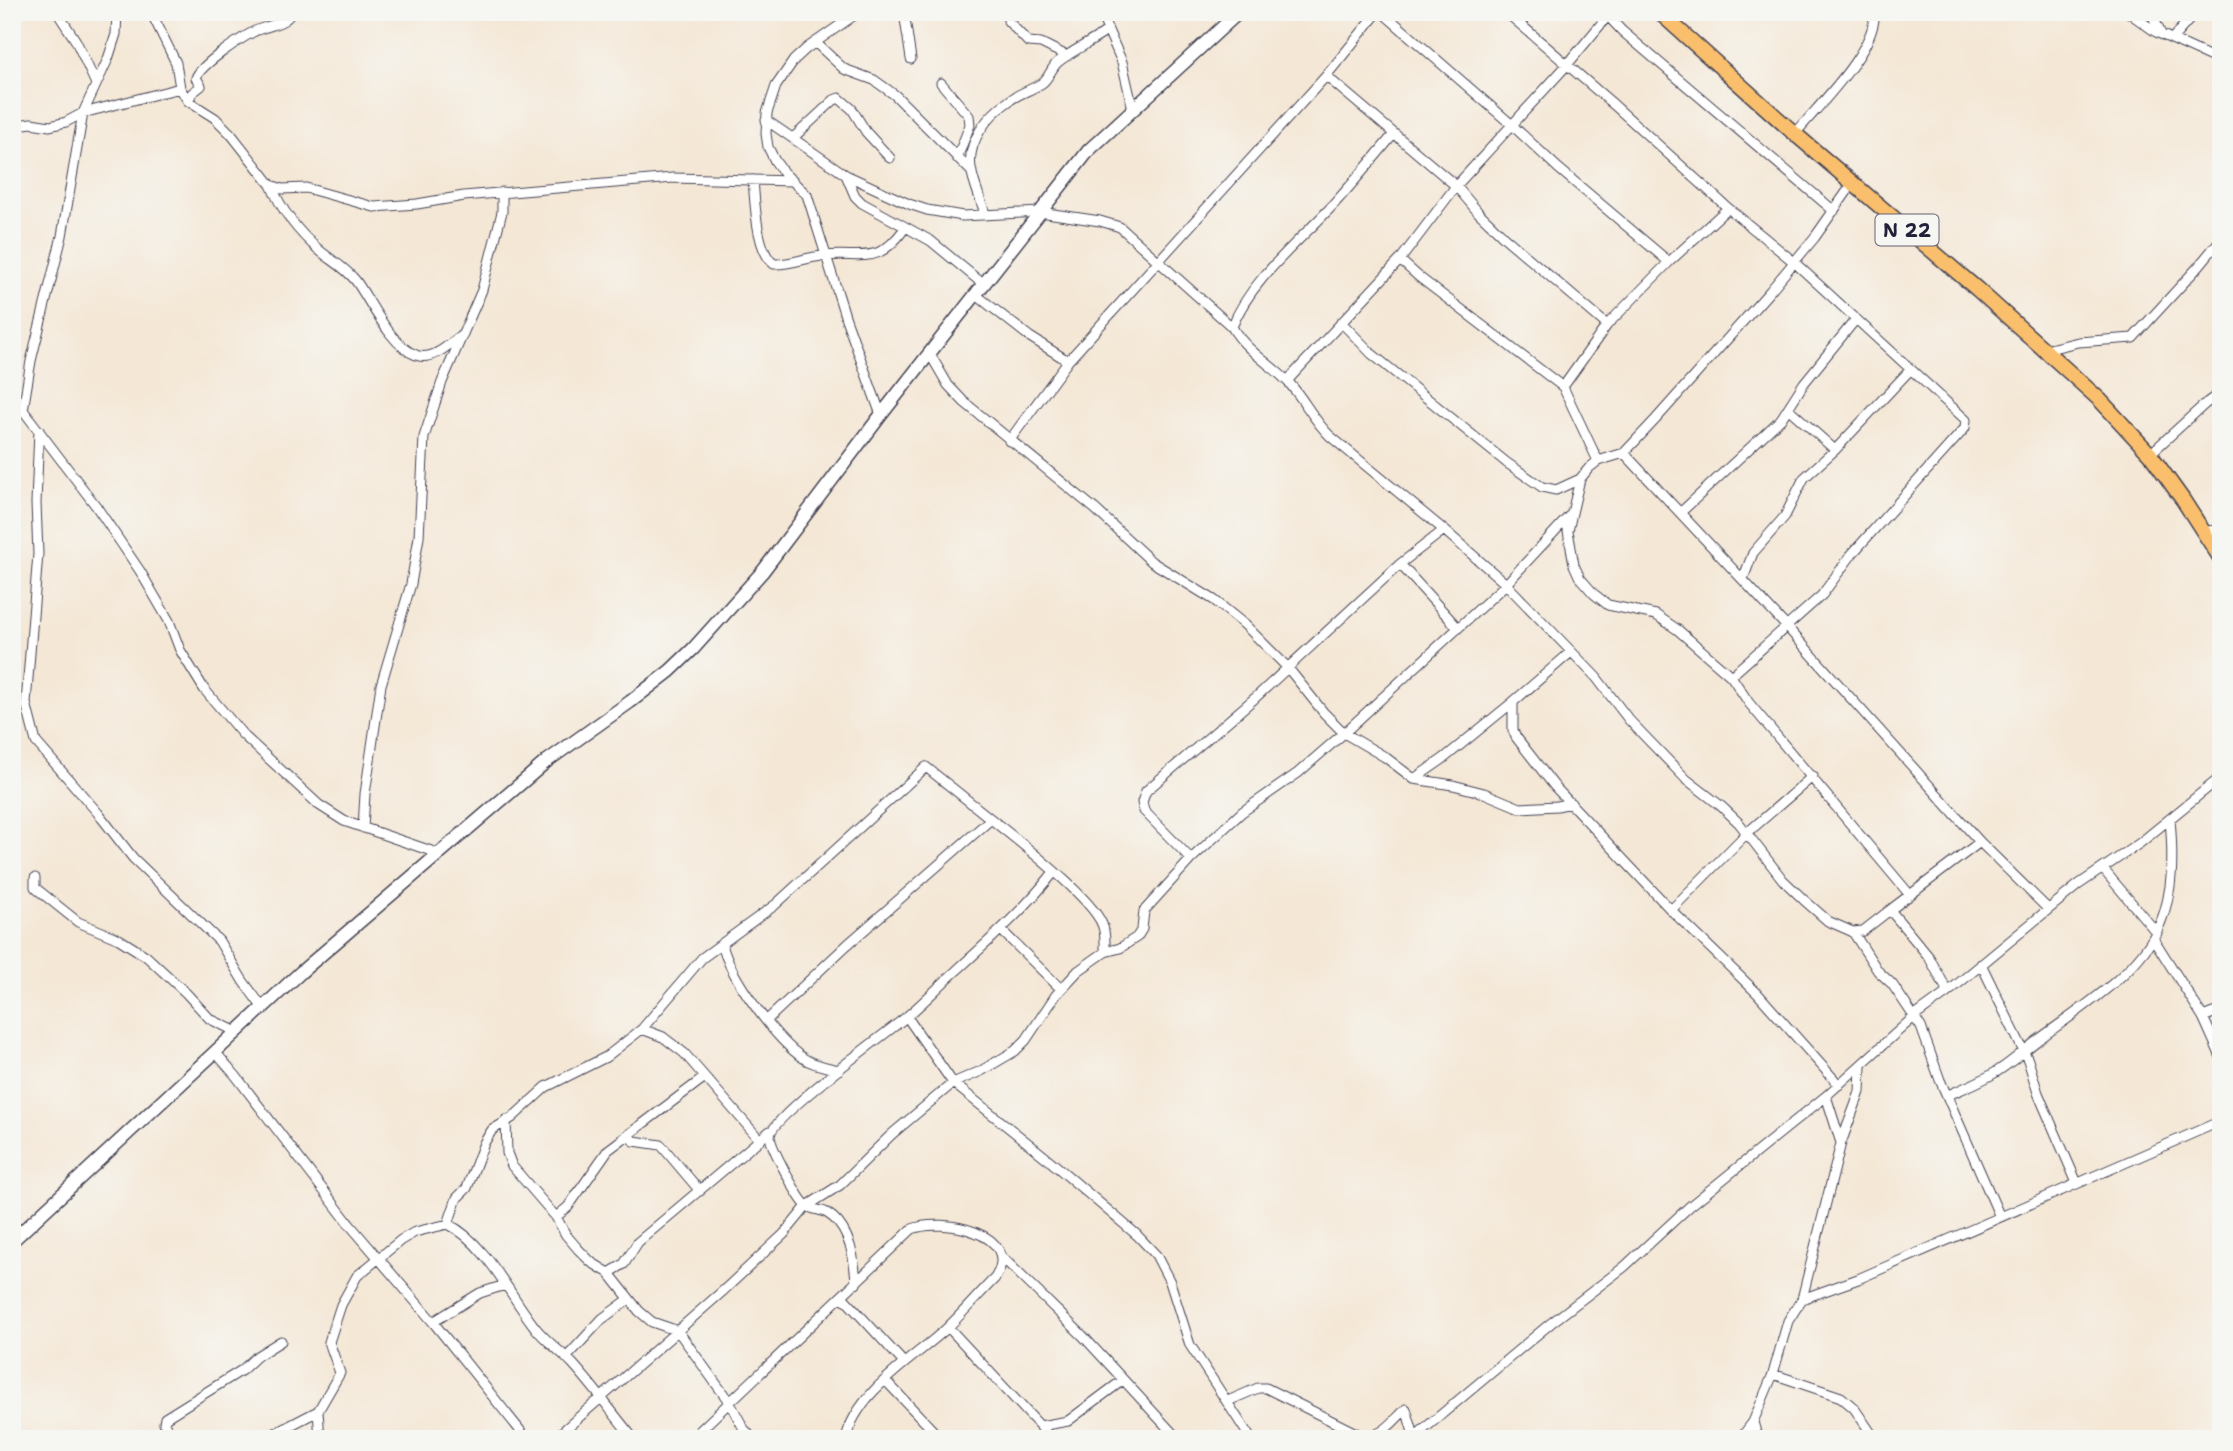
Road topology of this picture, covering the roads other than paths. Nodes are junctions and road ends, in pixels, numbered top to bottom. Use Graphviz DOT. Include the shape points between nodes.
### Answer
graph roads {
  1 [pos="57,12"];
  2 [pos="117,12"];
  3 [pos="151,12"];
  4 [pos="292,12"];
  5 [pos="859,12"];
  6 [pos="904,12"];
  7 [pos="1100,12"];
  8 [pos="1239,12"];
  9 [pos="1380,12"];
  10 [pos="1506,12"];
  11 [pos="1659,12"];
  12 [pos="1874,12"];
  13 [pos="2128,12"];
  14 [pos="2151,12"];
  15 [pos="2196,12"];
  16 [pos="1608,14"];
  17 [pos="1009,21"];
  18 [pos="1108,30"];
  19 [pos="2161,34"];
  20 [pos="2172,39"];
  21 [pos="816,43"];
  22 [pos="2221,47"];
  23 [pos="1066,56"];
  24 [pos="2211,57"];
  25 [pos="911,59"];
  26 [pos="2221,63"];
  27 [pos="1567,65"];
  28 [pos="1326,76"];
  29 [pos="941,83"];
  30 [pos="96,84"];
  31 [pos="180,88"];
  32 [pos="188,101"];
  33 [pos="1133,109"];
  34 [pos="83,113"];
  35 [pos="766,120"];
  36 [pos="12,125"];
  37 [pos="1512,125"];
  38 [pos="1796,134"];
  39 [pos="1393,135"];
  40 [pos="793,138"];
  41 [pos="890,158"];
  42 [pos="957,158"];
  43 [pos="972,172"];
  44 [pos="846,175"];
  45 [pos="753,180"];
  46 [pos="793,181"];
  47 [pos="1853,183"];
  48 [pos="271,185"];
  49 [pos="1456,187"];
  50 [pos="502,192"];
  51 [pos="1728,208"];
  52 [pos="1835,211"];
  53 [pos="1040,212"];
  54 [pos="985,214"];
  55 [pos="905,228"];
  56 [pos="2221,239"];
  57 [pos="826,256"];
  58 [pos="1401,260"];
  59 [pos="1160,261"];
  60 [pos="1669,262"];
  61 [pos="1794,262"];
  62 [pos="979,289"];
  63 [pos="1856,318"];
  64 [pos="1341,322"];
  65 [pos="1607,325"];
  66 [pos="1232,327"];
  67 [pos="464,334"];
  68 [pos="2045,350"];
  69 [pos="930,354"];
  70 [pos="1068,361"];
  71 [pos="1912,369"];
  72 [pos="1287,381"];
  73 [pos="1563,387"];
  74 [pos="2221,392"];
  75 [pos="1789,409"];
  76 [pos="881,415"];
  77 [pos="38,430"];
  78 [pos="1009,441"];
  79 [pos="1835,450"];
  80 [pos="1624,453"];
  81 [pos="2150,454"];
  82 [pos="1598,461"];
  83 [pos="1580,479"];
  84 [pos="1572,513"];
  85 [pos="1680,513"];
  86 [pos="1444,530"];
  87 [pos="2221,530"];
  88 [pos="2205,531"];
  89 [pos="2221,559"];
  90 [pos="1400,564"];
  91 [pos="1742,579"];
  92 [pos="1506,584"];
  93 [pos="1786,626"];
  94 [pos="1458,628"];
  95 [pos="1571,652"];
  96 [pos="1288,668"];
  97 [pos="1731,676"];
  98 [pos="1513,702"];
  99 [pos="1344,733"];
  100 [pos="1813,776"];
  101 [pos="2221,777"];
  102 [pos="1413,779"];
  103 [pos="1571,803"];
  104 [pos="991,819"];
  105 [pos="2170,819"];
  106 [pos="363,828"];
  107 [pos="1747,833"];
  108 [pos="1980,842"];
  109 [pos="440,854"];
  110 [pos="1191,859"];
  111 [pos="2103,869"];
  112 [pos="1054,873"];
  113 [pos="35,878"];
  114 [pos="1910,895"];
  115 [pos="1671,909"];
  116 [pos="2048,909"];
  117 [pos="1890,910"];
  118 [pos="1001,930"];
  119 [pos="1853,932"];
  120 [pos="2155,935"];
  121 [pos="723,944"];
  122 [pos="1105,952"];
  123 [pos="1980,964"];
  124 [pos="1061,989"];
  125 [pos="1948,992"];
  126 [pos="263,1008"];
  127 [pos="2221,1010"];
  128 [pos="1916,1016"];
  129 [pos="906,1017"];
  130 [pos="2203,1017"];
  131 [pos="766,1020"];
  132 [pos="642,1030"];
  133 [pos="237,1032"];
  134 [pos="2023,1051"];
  135 [pos="216,1053"];
  136 [pos="2221,1057"];
  137 [pos="1861,1066"];
  138 [pos="839,1070"];
  139 [pos="705,1077"];
  140 [pos="953,1083"];
  141 [pos="1839,1085"];
  142 [pos="1948,1095"];
  143 [pos="1826,1096"];
  144 [pos="506,1120"];
  145 [pos="2221,1121"];
  146 [pos="770,1130"];
  147 [pos="627,1135"];
  148 [pos="760,1140"];
  149 [pos="1842,1143"];
  150 [pos="2077,1182"];
  151 [pos="700,1191"];
  152 [pos="807,1206"];
  153 [pos="556,1217"];
  154 [pos="2000,1217"];
  155 [pos="448,1224"];
  156 [pos="12,1241"];
  157 [pos="1003,1258"];
  158 [pos="378,1259"];
  159 [pos="609,1273"];
  160 [pos="856,1284"];
  161 [pos="505,1285"];
  162 [pos="843,1297"];
  163 [pos="1802,1299"];
  164 [pos="628,1300"];
  165 [pos="433,1322"];
  166 [pos="948,1327"];
  167 [pos="678,1331"];
  168 [pos="281,1341"];
  169 [pos="566,1358"];
  170 [pos="904,1363"];
  171 [pos="1773,1374"];
  172 [pos="1123,1380"];
  173 [pos="886,1381"];
  174 [pos="601,1399"];
  175 [pos="1228,1401"];
  176 [pos="730,1403"];
  177 [pos="318,1411"];
  178 [pos="1753,1422"];
  179 [pos="1040,1426"];
  180 [pos="1414,1438"];
  181 [pos="173,1439"];
  182 [pos="264,1439"];
  183 [pos="320,1439"];
  184 [pos="527,1439"];
  185 [pos="554,1439"];
  186 [pos="634,1439"];
  187 [pos="691,1439"];
  188 [pos="753,1439"];
  189 [pos="846,1439"];
  190 [pos="941,1439"];
  191 [pos="1052,1439"];
  192 [pos="1178,1439"];
  193 [pos="1251,1439"];
  194 [pos="1740,1439"];
  195 [pos="1758,1439"];
  196 [pos="1875,1439"];
  1 -- 30 [label="street"];
  2 -- 30 [label="street" via="116,34"];
  3 -- 31 [label="street" via="176,63"];
  4 -- 32 [label="street" via="283,22 253,32 201,68 196,78 201,86"];
  5 -- 21 [label="street"];
  6 -- 25 [label="street"];
  7 -- 18 [label="street"];
  8 -- 33 [label="street"];
  9 -- 28 [label="street"];
  9 -- 37 [label="street"];
  10 -- 27 [label="street"];
  11 -- 38 [label="main road, N 22"];
  12 -- 38 [label="street" via="1873,31 1859,57"];
  13 -- 19 [label="street"];
  14 -- 19 [label="street"];
  15 -- 20 [label="street"];
  16 -- 27 [label="street"];
  16 -- 52 [label="street" via="1622,31"];
  17 -- 23 [label="street" via="1028,42 1041,43"];
  18 -- 23 [label="street"];
  18 -- 33 [label="street" via="1126,74"];
  19 -- 20 [label="street"];
  20 -- 24 [label="street"];
  21 -- 35 [label="street" via="794,60 776,86"];
  21 -- 42 [label="street" via="844,69 874,80 895,95"];
  22 -- 24 [label="street"];
  23 -- 43 [label="street" via="1042,83 989,118 971,150"];
  24 -- 26 [label="street"];
  27 -- 37 [label="street"];
  27 -- 51 [label="street"];
  28 -- 39 [label="street"];
  28 -- 59 [label="street"];
  29 -- 42 [label="street" via="969,116"];
  30 -- 34 [label="street"];
  31 -- 32 [label="street"];
  31 -- 34 [label="street"];
  32 -- 48 [label="street" via="232,134"];
  33 -- 53 [label="street" via="1089,150"];
  34 -- 36 [label="street" via="50,126"];
  34 -- 77 [label="street" via="62,236 23,410"];
  35 -- 40 [label="street"];
  35 -- 46 [label="street" via="771,154"];
  37 -- 49 [label="street"];
  37 -- 60 [label="street"];
  38 -- 47 [label="main road, N 22"];
  39 -- 49 [label="street"];
  39 -- 66 [label="street" via="1270,272 1238,312"];
  40 -- 41 [label="street" via="839,98"];
  40 -- 44 [label="street"];
  42 -- 43 [label="street"];
  43 -- 54 [label="street"];
  44 -- 54 [label="street" via="927,210 963,216"];
  44 -- 55 [label="street" via="862,203"];
  45 -- 46 [label="street"];
  45 -- 50 [label="street" via="673,178"];
  45 -- 57 [label="street" via="766,258 777,265"];
  46 -- 57 [label="street" via="807,195"];
  47 -- 52 [label="street"];
  47 -- 68 [label="main road, N 22"];
  48 -- 50 [label="street" via="306,188 374,207"];
  48 -- 67 [label="street" via="295,224 354,279 404,349 426,356"];
  49 -- 58 [label="street"];
  49 -- 65 [label="street" via="1505,238"];
  50 -- 67 [label="street" via="496,239"];
  51 -- 60 [label="street"];
  51 -- 61 [label="street"];
  52 -- 61 [label="street"];
  53 -- 54 [label="street"];
  53 -- 59 [label="street" via="1116,225"];
  53 -- 62 [label="street"];
  55 -- 57 [label="street" via="894,244 874,256"];
  55 -- 62 [label="street" via="931,241"];
  56 -- 68 [label="street" via="2133,338"];
  57 -- 76 [label="street"];
  58 -- 64 [label="street"];
  58 -- 73 [label="street"];
  59 -- 66 [label="street"];
  59 -- 70 [label="street"];
  60 -- 65 [label="street"];
  61 -- 63 [label="street"];
  61 -- 80 [label="street"];
  62 -- 69 [label="street"];
  62 -- 70 [label="street" via="1030,337"];
  63 -- 71 [label="street"];
  63 -- 75 [label="street"];
  64 -- 72 [label="street"];
  64 -- 83 [label="street" via="1372,354 1542,487 1556,490"];
  65 -- 73 [label="street"];
  66 -- 72 [label="street" via="1246,347"];
  67 -- 106 [label="street" via="424,437 419,537 411,584 381,685"];
  68 -- 81 [label="main road, N 22" via="2101,400"];
  69 -- 76 [label="street"];
  69 -- 78 [label="street" via="956,394"];
  70 -- 78 [label="street"];
  71 -- 79 [label="street"];
  71 -- 93 [label="street" via="1965,418 1967,426 1852,554 1822,595"];
  72 -- 86 [label="street" via="1330,436"];
  73 -- 82 [label="street"];
  74 -- 81 [label="street"];
  75 -- 79 [label="street"];
  75 -- 85 [label="street"];
  76 -- 109 [label="street" via="762,571 693,649 630,702 547,761"];
  77 -- 106 [label="street" via="140,571 180,650 217,707 319,805"];
  77 -- 126 [label="street" via="38,554 26,703 37,742 133,858 219,941"];
  78 -- 96 [label="street" via="1052,472 1152,562 1245,625"];
  79 -- 91 [label="street" via="1804,478 1785,516 1753,553"];
  80 -- 82 [label="street"];
  80 -- 85 [label="street"];
  81 -- 88 [label="main road, N 22"];
  82 -- 83 [label="street"];
  83 -- 84 [label="street"];
  84 -- 92 [label="street"];
  84 -- 97 [label="street" via="1568,531 1574,565 1594,594 1608,606 1656,615"];
  85 -- 91 [label="street"];
  86 -- 90 [label="street"];
  86 -- 92 [label="street"];
  87 -- 88 [label="street"];
  88 -- 89 [label="main road, N 22"];
  90 -- 94 [label="street"];
  90 -- 96 [label="street"];
  91 -- 93 [label="street"];
  92 -- 94 [label="street"];
  92 -- 95 [label="street"];
  93 -- 97 [label="street"];
  93 -- 108 [label="street"];
  94 -- 99 [label="street"];
  95 -- 98 [label="street"];
  95 -- 107 [label="street" via="1686,779"];
  96 -- 99 [label="street"];
  96 -- 110 [label="street" via="1146,791 1144,811"];
  97 -- 100 [label="street"];
  98 -- 102 [label="street"];
  98 -- 103 [label="street" via="1516,737"];
  99 -- 102 [label="street"];
  99 -- 110 [label="street" via="1242,812"];
  100 -- 107 [label="street"];
  100 -- 114 [label="street"];
  101 -- 105 [label="street"];
  102 -- 103 [label="street" via="1484,793 1520,808"];
  103 -- 115 [label="street"];
  104 -- 112 [label="street"];
  104 -- 121 [label="street" via="926,767 775,905"];
  104 -- 131 [label="street"];
  105 -- 111 [label="street"];
  105 -- 120 [label="street" via="2173,857"];
  106 -- 109 [label="street"];
  107 -- 115 [label="street"];
  107 -- 119 [label="street" via="1804,900 1828,921"];
  108 -- 114 [label="street"];
  108 -- 116 [label="street"];
  109 -- 126 [label="street"];
  110 -- 122 [label="street" via="1144,911 1137,937"];
  111 -- 116 [label="street"];
  111 -- 120 [label="street"];
  112 -- 118 [label="street"];
  112 -- 122 [label="street" via="1102,924"];
  113 -- 133 [label="street" via="35,887 62,911 129,944 210,1018"];
  114 -- 117 [label="street"];
  115 -- 141 [label="street" via="1758,994"];
  116 -- 123 [label="street"];
  117 -- 119 [label="street" via="1863,931"];
  117 -- 125 [label="street" via="1929,957"];
  118 -- 124 [label="street"];
  118 -- 129 [label="street"];
  119 -- 128 [label="street"];
  120 -- 130 [label="street"];
  120 -- 134 [label="street" via="2103,991"];
  121 -- 131 [label="street" via="740,986"];
  121 -- 132 [label="street" via="694,967"];
  122 -- 124 [label="street"];
  123 -- 125 [label="street"];
  123 -- 134 [label="street"];
  124 -- 140 [label="street" via="1015,1051"];
  125 -- 128 [label="street"];
  126 -- 133 [label="street"];
  127 -- 130 [label="street"];
  128 -- 137 [label="street"];
  128 -- 142 [label="street"];
  129 -- 138 [label="street"];
  129 -- 140 [label="street"];
  130 -- 136 [label="street"];
  131 -- 138 [label="street" via="804,1059"];
  132 -- 139 [label="street" via="674,1045"];
  132 -- 144 [label="street" via="606,1058 546,1087"];
  133 -- 135 [label="street"];
  134 -- 142 [label="street" via="1990,1076"];
  134 -- 150 [label="street"];
  135 -- 156 [label="street"];
  135 -- 158 [label="street"];
  137 -- 141 [label="street"];
  137 -- 149 [label="street" via="1860,1092"];
  138 -- 146 [label="street"];
  139 -- 147 [label="street"];
  139 -- 148 [label="street"];
  140 -- 152 [label="street" via="840,1185"];
  140 -- 175 [label="street" via="1150,1247 1170,1282 1190,1345"];
  141 -- 143 [label="street"];
  142 -- 154 [label="street"];
  143 -- 149 [label="street"];
  143 -- 180 [label="street"];
  144 -- 153 [label="street" via="512,1166"];
  144 -- 155 [label="street" via="484,1143"];
  145 -- 150 [label="street"];
  146 -- 148 [label="street"];
  146 -- 152 [label="street" via="774,1155"];
  147 -- 151 [label="street" via="634,1141 661,1145"];
  147 -- 153 [label="street" via="608,1150"];
  148 -- 151 [label="street"];
  149 -- 163 [label="street"];
  150 -- 154 [label="street"];
  151 -- 159 [label="street" via="638,1242 624,1264"];
  152 -- 160 [label="street" via="838,1222 851,1247"];
  152 -- 167 [label="street" via="784,1234"];
  153 -- 159 [label="street" via="578,1250"];
  154 -- 163 [label="street"];
  155 -- 158 [label="street" via="415,1232"];
  155 -- 161 [label="street" via="481,1253"];
  157 -- 160 [label="street" via="996,1244 969,1231 920,1226"];
  157 -- 166 [label="street" via="995,1278"];
  157 -- 172 [label="street"];
  158 -- 165 [label="street"];
  158 -- 177 [label="street" via="357,1276 341,1305 329,1342 340,1373"];
  159 -- 164 [label="street"];
  160 -- 162 [label="street"];
  161 -- 165 [label="street" via="480,1293"];
  161 -- 169 [label="street" via="533,1325"];
  162 -- 170 [label="street"];
  162 -- 176 [label="street"];
  163 -- 171 [label="street" via="1788,1321"];
  164 -- 167 [label="street" via="652,1321"];
  164 -- 169 [label="street" via="602,1319"];
  165 -- 184 [label="street"];
  166 -- 170 [label="street"];
  166 -- 179 [label="street"];
  167 -- 174 [label="street"];
  167 -- 176 [label="street"];
  168 -- 181 [label="street" via="165,1418"];
  169 -- 174 [label="street"];
  170 -- 173 [label="street"];
  171 -- 178 [label="street"];
  171 -- 196 [label="street" via="1841,1397"];
  172 -- 179 [label="street" via="1068,1421"];
  172 -- 192 [label="street"];
  173 -- 189 [label="street" via="856,1412"];
  173 -- 190 [label="street"];
  174 -- 185 [label="street"];
  174 -- 186 [label="street"];
  175 -- 180 [label="street" via="1266,1388 1360,1435 1373,1437 1405,1409"];
  175 -- 193 [label="street"];
  176 -- 187 [label="street"];
  176 -- 188 [label="street"];
  177 -- 182 [label="street"];
  177 -- 183 [label="street"];
  178 -- 194 [label="street"];
  178 -- 195 [label="street"];
  179 -- 191 [label="street"];
}
